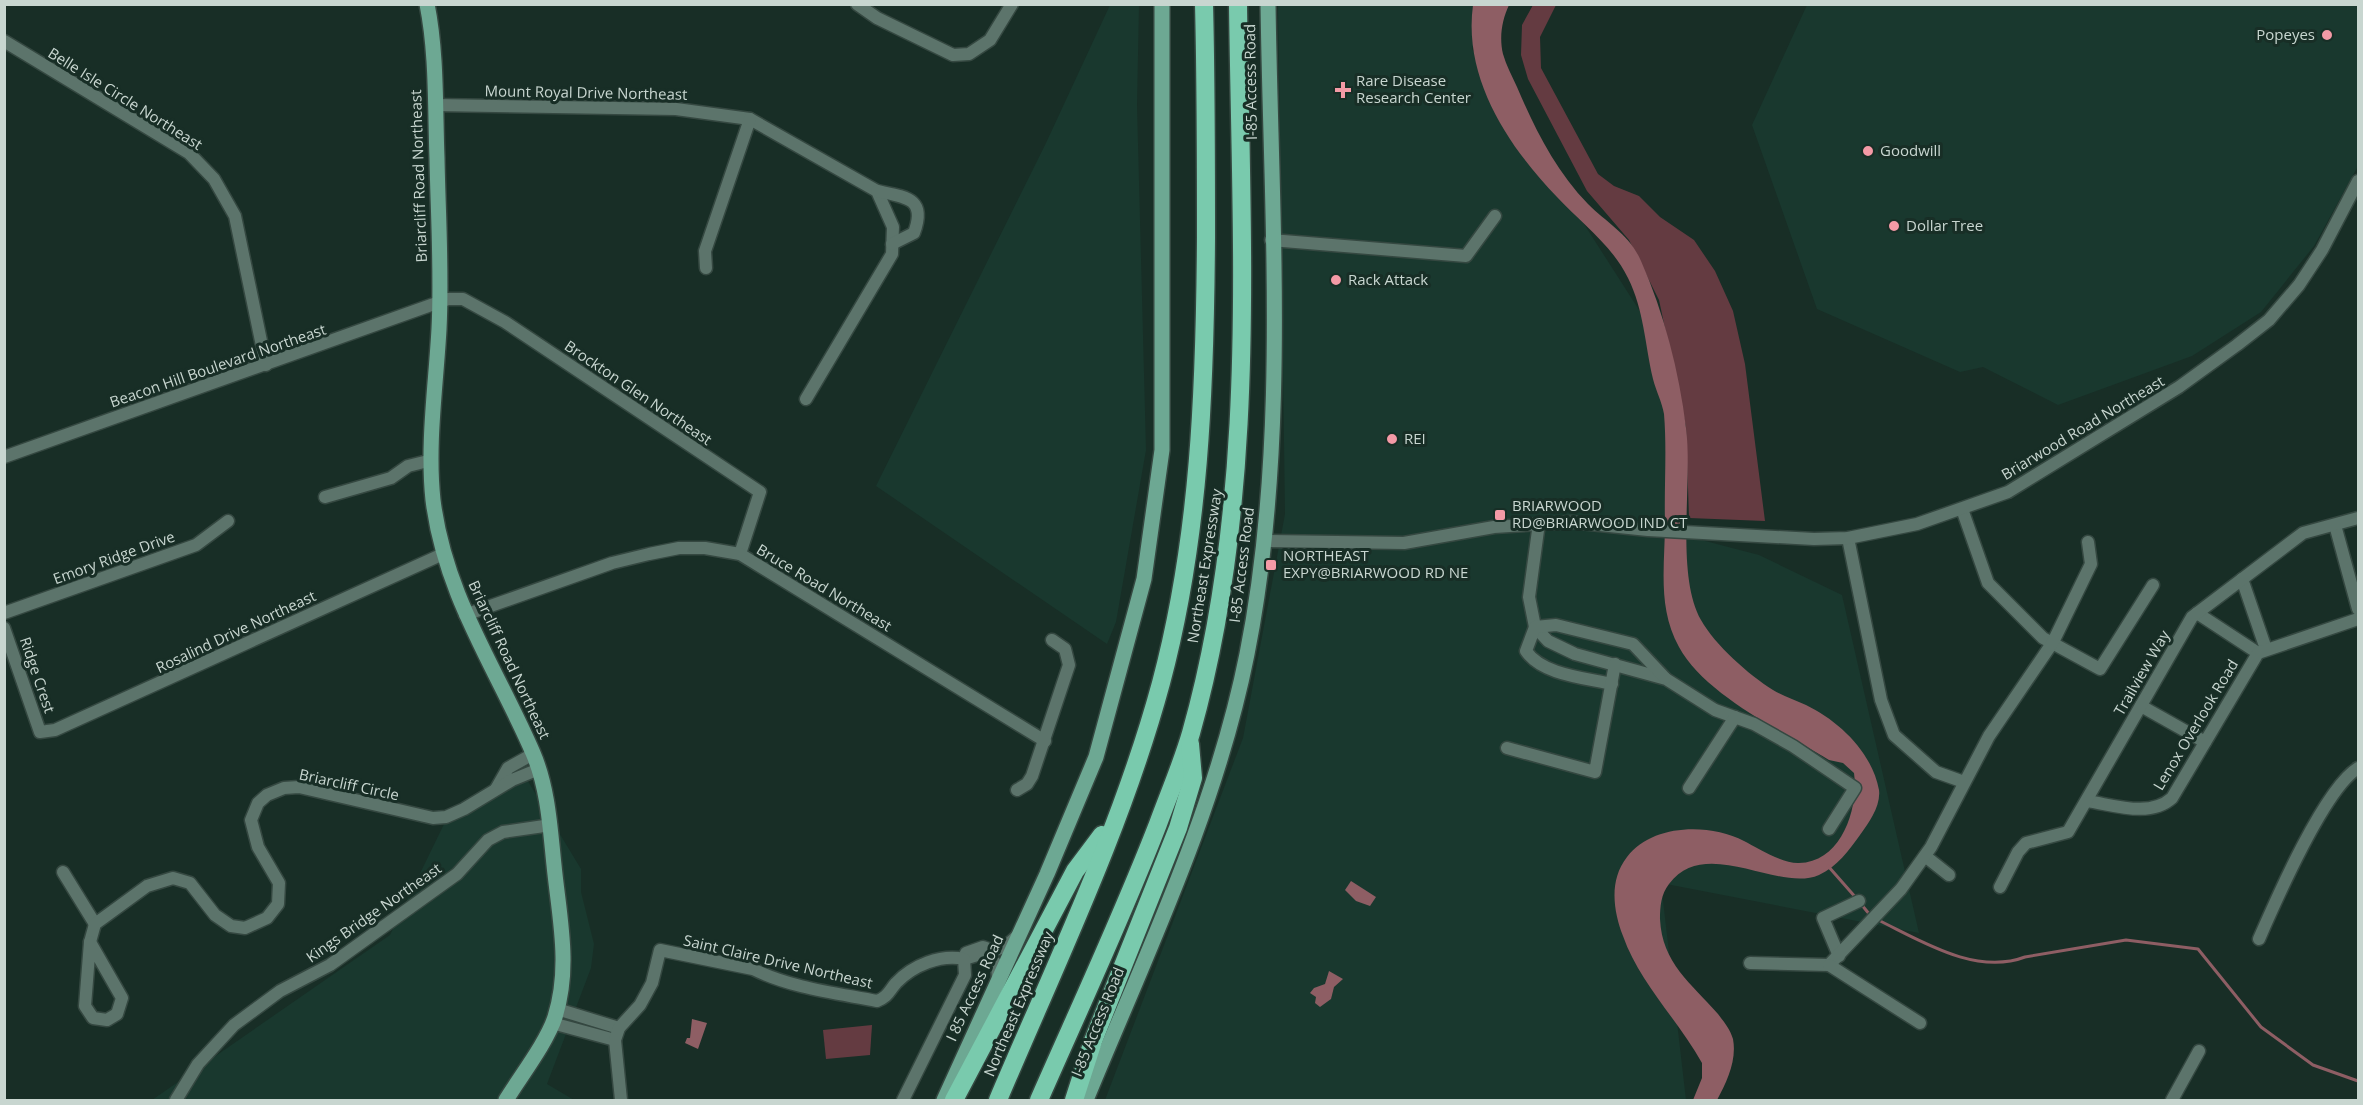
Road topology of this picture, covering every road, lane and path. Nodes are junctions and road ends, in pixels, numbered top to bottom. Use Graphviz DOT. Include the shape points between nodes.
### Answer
graph roads {
  1 [pos="428,4"];
  2 [pos="857,4"];
  3 [pos="1012,4"];
  4 [pos="1162,4"];
  5 [pos="1204,4"];
  6 [pos="1238,4"];
  7 [pos="1268,4"];
  8 [pos="4,41"];
  9 [pos="435,105"];
  10 [pos="750,119"];
  11 [pos="2358,181"];
  12 [pos="877,191"];
  13 [pos="1495,216"];
  14 [pos="1271,240"];
  15 [pos="892,244"];
  16 [pos="706,268"];
  17 [pos="440,302"];
  18 [pos="266,365"];
  19 [pos="806,399"];
  20 [pos="4,457"];
  21 [pos="432,460"];
  22 [pos="325,497"];
  23 [pos="1962,509"];
  24 [pos="2358,518"];
  25 [pos="228,520"];
  26 [pos="1539,523"];
  27 [pos="2336,525"];
  28 [pos="1848,538"];
  29 [pos="1265,541"];
  30 [pos="2088,542"];
  31 [pos="443,554"];
  32 [pos="740,554"];
  33 [pos="2242,579"];
  34 [pos="2153,585"];
  35 [pos="2358,609"];
  36 [pos="4,613"];
  37 [pos="2197,613"];
  38 [pos="465,615"];
  39 [pos="2358,620"];
  40 [pos="1535,627"];
  41 [pos="4,628"];
  42 [pos="1052,640"];
  43 [pos="2054,642"];
  44 [pos="2262,651"];
  45 [pos="1615,664"];
  46 [pos="1666,679"];
  47 [pos="1612,684"];
  48 [pos="2141,706"];
  49 [pos="1735,717"];
  50 [pos="40,732"];
  51 [pos="1190,737"];
  52 [pos="1045,741"];
  53 [pos="2205,742"];
  54 [pos="1508,748"];
  55 [pos="533,754"];
  56 [pos="2358,768"];
  57 [pos="539,769"];
  58 [pos="1964,782"];
  59 [pos="1689,788"];
  60 [pos="496,789"];
  61 [pos="1017,790"];
  62 [pos="2087,801"];
  63 [pos="1119,812"];
  64 [pos="551,825"];
  65 [pos="1829,829"];
  66 [pos="1925,856"];
  67 [pos="63,873"];
  68 [pos="1949,875"];
  69 [pos="2000,887"];
  70 [pos="1859,901"];
  71 [pos="95,924"];
  72 [pos="1020,933"];
  73 [pos="2259,939"];
  74 [pos="90,942"];
  75 [pos="989,954"];
  76 [pos="964,960"];
  77 [pos="1834,961"];
  78 [pos="1750,963"];
  79 [pos="998,980"];
  80 [pos="554,1016"];
  81 [pos="597,1021"];
  82 [pos="1920,1023"];
  83 [pos="593,1034"];
  84 [pos="617,1034"];
  85 [pos="2199,1052"];
  86 [pos="176,1101"];
  87 [pos="506,1101"];
  88 [pos="621,1101"];
  89 [pos="903,1101"];
  90 [pos="944,1101"];
  91 [pos="954,1101"];
  92 [pos="998,1101"];
  93 [pos="1039,1101"];
  94 [pos="1074,1101"];
  95 [pos="1086,1101"];
  96 [pos="2172,1101"];
  1 -- 9 [label="main road, Briarcliff Road Northeast"];
  2 -- 3 [label="street" via="953,55 969,54 990,40"];
  4 -- 72 [label="main road, I 85 Access Road" via="1162,450 1156,502 1144,579 1096,757"];
  5 -- 63 [label="highway, Northeast Expressway" via="1206,347 1199,468 1172,638 1148,729"];
  6 -- 51 [label="highway, Northeast Expressway" via="1242,396 1237,478 1223,587"];
  7 -- 14 [label="main road, I-85 Access Road"];
  8 -- 18 [label="street, Belle Isle Circle Northeast" via="189,153 214,179 235,216"];
  9 -- 10 [label="street, Mount Royal Drive Northeast" via="676,109"];
  9 -- 17 [label="main road, Briarcliff Road Northeast"];
  10 -- 12 [label="street, Mount Royal Drive Northeast"];
  10 -- 16 [label="street" via="705,251"];
  11 -- 23 [label="street, Briarwood Road Northeast" via="2322,250 2269,320 2180,387 2043,473 2008,492"];
  12 -- 15 [label="street" via="893,227"];
  12 -- 15 [label="street, Mount Royal Drive Northeast" via="910,199 918,208 914,233"];
  13 -- 14 [label="street" via="1466,256"];
  14 -- 29 [label="main road, I-85 Access Road" via="1271,446"];
  15 -- 19 [label="street" via="892,254"];
  17 -- 18 [label="street, Beacon Hill Boulevard Northeast"];
  17 -- 21 [label="main road, Briarcliff Road Northeast"];
  17 -- 32 [label="street, Brockton Glen Northeast" via="463,299 505,322 760,492"];
  18 -- 20 [label="street, Beacon Hill Boulevard Northeast"];
  21 -- 22 [label="street" via="408,466 391,478"];
  21 -- 31 [label="main road, Briarcliff Road Northeast" via="433,498"];
  23 -- 28 [label="street, Briarwood Road Northeast"];
  23 -- 43 [label="street" via="1988,583 2043,638"];
  24 -- 27 [label="street, Trailview Way"];
  25 -- 36 [label="street, Emory Ridge Drive" via="196,544"];
  26 -- 28 [label="street, Briarwood Road Northeast" via="1571,522 1743,536"];
  26 -- 29 [label="street, Briarwood Road Northeast" via="1404,543"];
  26 -- 40 [label="street" via="1529,597"];
  27 -- 33 [label="street, Trailview Way" via="2303,533"];
  27 -- 35 [label="street"];
  28 -- 58 [label="street" via="1881,700 1894,735 1936,772"];
  29 -- 95 [label="main road, I-85 Access Road" via="1247,657 1212,786"];
  30 -- 43 [label="street" via="2091,564"];
  31 -- 38 [label="main road, Briarcliff Road Northeast"];
  31 -- 50 [label="street, Rosalind Drive Northeast" via="74,723"];
  32 -- 38 [label="street, Bruce Road Northeast" via="687,548 649,554 612,563"];
  32 -- 52 [label="street, Bruce Road Northeast"];
  33 -- 37 [label="street, Trailview Way"];
  33 -- 44 [label="street"];
  34 -- 43 [label="street" via="2100,669"];
  37 -- 44 [label="street"];
  37 -- 48 [label="street, Trailview Way"];
  38 -- 55 [label="main road, Briarcliff Road Northeast"];
  39 -- 44 [label="street"];
  40 -- 45 [label="street" via="1548,641 1575,654"];
  40 -- 46 [label="street" via="1556,625 1633,644"];
  40 -- 47 [label="street" via="1526,651 1532,661"];
  41 -- 50 [label="street, Ridge Crest"];
  42 -- 52 [label="street" via="1065,649 1069,665"];
  43 -- 58 [label="street" via="1989,736"];
  44 -- 53 [label="street, Lenox Overlook Road"];
  45 -- 46 [label="street"];
  45 -- 47 [label="street"];
  46 -- 49 [label="street" via="1715,710"];
  47 -- 54 [label="street" via="1595,772"];
  48 -- 53 [label="street"];
  48 -- 62 [label="street, Trailview Way"];
  49 -- 59 [label="street"];
  49 -- 65 [label="street" via="1793,746 1855,788"];
  51 -- 93 [label="highway, Northeast Expressway" via="1141,867"];
  51 -- 94 [label="highway" via="1193,778 1181,818 1093,1041"];
  52 -- 61 [label="street" via="1032,776"];
  53 -- 62 [label="street, Lenox Overlook Road" via="2164,806 2151,810"];
  55 -- 57 [label="main road, Briarcliff Road Northeast"];
  55 -- 60 [label="street, Briarcliff Circle" via="508,768"];
  56 -- 73 [label="street" via="2338,789 2290,868"];
  57 -- 60 [label="street, Briarcliff Circle"];
  57 -- 64 [label="main road, Briarcliff Road Northeast"];
  58 -- 66 [label="street"];
  60 -- 71 [label="street, Briarcliff Circle" via="464,809 433,818 299,787 284,788 258,803 250,820 258,847 279,883 278,904 267,918 245,928 231,926 215,915 190,883 173,878 147,886"];
  62 -- 69 [label="street, Trailview Way" via="2068,832 2026,843"];
  63 -- 91 [label="highway" via="1075,871"];
  63 -- 92 [label="highway, Northeast Expressway"];
  64 -- 80 [label="main road, Briarcliff Road Northeast" via="564,957"];
  64 -- 86 [label="street, Kings Bridge Northeast" via="503,832 488,840 457,874 330,965 280,991 234,1025 198,1064"];
  66 -- 68 [label="street"];
  66 -- 77 [label="street" via="1901,889"];
  67 -- 71 [label="street"];
  70 -- 77 [label="street" via="1823,918"];
  71 -- 74 [label="street"];
  72 -- 75 [label="street, Saint Claire Drive Northeast" via="1004,948"];
  72 -- 79 [label="main road, I 85 Access Road"];
  74 -- 74 [label="street" via="85,1006 93,1018 107,1020 117,1014 122,998"];
  75 -- 76 [label="street, Saint Claire Drive Northeast" via="983,947 966,954"];
  75 -- 79 [label="street" via="997,964"];
  76 -- 84 [label="street, Saint Claire Drive Northeast" via="950,956 918,966 896,983 887,998 877,1001 799,986 753,969 660,950 652,982"];
  76 -- 89 [label="street" via="965,975"];
  77 -- 78 [label="street"];
  77 -- 82 [label="street"];
  79 -- 90 [label="main road, I 85 Access Road"];
  80 -- 81 [label="street"];
  80 -- 83 [label="street"];
  80 -- 87 [label="main road, Briarcliff Road Northeast"];
  81 -- 83 [label="street"];
  81 -- 84 [label="street"];
  83 -- 84 [label="street"];
  84 -- 88 [label="street"];
  85 -- 96 [label="street"];
}
